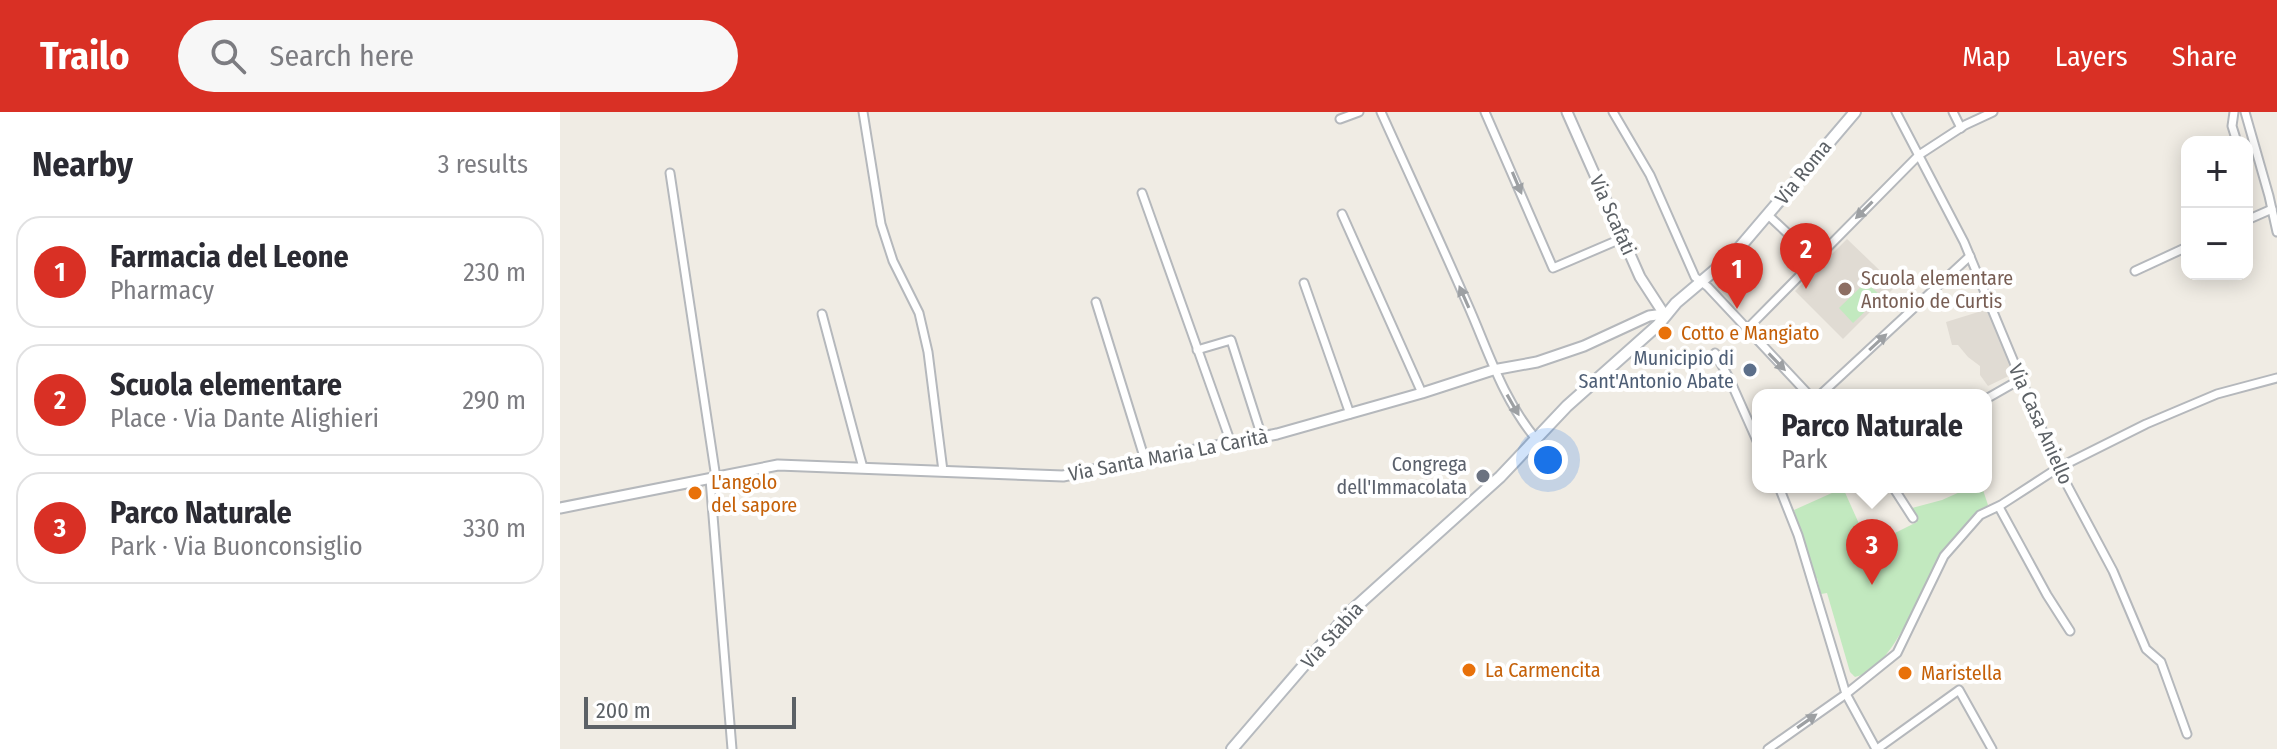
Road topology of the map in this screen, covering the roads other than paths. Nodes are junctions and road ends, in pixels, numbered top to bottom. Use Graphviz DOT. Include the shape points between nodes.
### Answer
graph roads {
  1 [pos="863,112"];
  2 [pos="1359,112"];
  3 [pos="1381,112"];
  4 [pos="1485,112"];
  5 [pos="1567,112"];
  6 [pos="1613,112"];
  7 [pos="1896,112"];
  8 [pos="1953,112"];
  9 [pos="1993,112"];
  10 [pos="2234,112"];
  11 [pos="2245,112"];
  12 [pos="1849,114"];
  13 [pos="1340,119"];
  14 [pos="1961,128"];
  15 [pos="2235,136"];
  16 [pos="1919,155"];
  17 [pos="670,173"];
  18 [pos="1142,193"];
  19 [pos="2273,194"];
  20 [pos="2272,209"];
  21 [pos="1342,214"];
  22 [pos="1768,215"];
  23 [pos="2253,217"];
  24 [pos="2277,232"];
  25 [pos="1623,238"];
  26 [pos="2181,250"];
  27 [pos="1970,256"];
  28 [pos="1815,259"];
  29 [pos="2135,271"];
  30 [pos="1699,282"];
  31 [pos="1304,283"];
  32 [pos="1096,302"];
  33 [pos="822,314"];
  34 [pos="1664,314"];
  35 [pos="1746,330"];
  36 [pos="1197,350"];
  37 [pos="1715,353"];
  38 [pos="1493,370"];
  39 [pos="2277,378"];
  40 [pos="2021,379"];
  41 [pos="1803,389"];
  42 [pos="1826,389"];
  43 [pos="1422,393"];
  44 [pos="1992,396"];
  45 [pos="1350,414"];
  46 [pos="1752,430"];
  47 [pos="1262,437"];
  48 [pos="1536,439"];
  49 [pos="1231,443"];
  50 [pos="1145,460"];
  51 [pos="863,468"];
  52 [pos="2058,468"];
  53 [pos="943,471"];
  54 [pos="713,478"];
  55 [pos="1781,493"];
  56 [pos="1897,493"];
  57 [pos="1999,507"];
  58 [pos="560,508"];
  59 [pos="1913,518"];
  60 [pos="1441,531"];
  61 [pos="2070,631"];
  62 [pos="1846,694"];
  63 [pos="2187,734"];
  64 [pos="1238,747"];
  65 [pos="732,749"];
  66 [pos="1768,749"];
  67 [pos="1877,749"];
  68 [pos="1992,749"];
  1 -- 53 [label="street" via="881,224 925,339"];
  2 -- 13 [label="street"];
  38 -- 3 [label="street, one-way"];
  4 -- 25 [label="street, one-way" via="1553,268"];
  5 -- 25 [label="street, Via Scafati"];
  6 -- 30 [label="street" via="1650,175"];
  7 -- 16 [label="street, Via Casa Aniello"];
  8 -- 14 [label="street"];
  9 -- 14 [label="street"];
  10 -- 15 [label="street"];
  11 -- 19 [label="street"];
  12 -- 22 [label="main road, Via Roma"];
  14 -- 16 [label="street"];
  16 -- 27 [label="street, Via Casa Aniello"];
  16 -- 28 [label="street, one-way"];
  17 -- 54 [label="street"];
  18 -- 36 [label="street"];
  19 -- 20 [label="street"];
  20 -- 23 [label="street"];
  20 -- 24 [label="street"];
  21 -- 43 [label="street"];
  22 -- 28 [label="street"];
  22 -- 30 [label="main road, Via Roma" via="1734,254"];
  25 -- 34 [label="street, Via Scafati"];
  26 -- 29 [label="street"];
  27 -- 40 [label="street, Via Casa Aniello"];
  42 -- 27 [label="street, one-way"];
  28 -- 35 [label="street"];
  30 -- 34 [label="main road, Via Roma"];
  30 -- 35 [label="street"];
  31 -- 45 [label="street"];
  32 -- 50 [label="street"];
  33 -- 51 [label="street"];
  34 -- 38 [label="street, Via Santa Maria La Carità" via="1537,362"];
  34 -- 48 [label="main road, Via Roma"];
  35 -- 41 [label="street, one-way"];
  36 -- 47 [label="street" via="1231,340"];
  36 -- 49 [label="street"];
  37 -- 46 [label="street"];
  38 -- 43 [label="street, Via Santa Maria La Carità"];
  38 -- 48 [label="street, one-way"];
  39 -- 52 [label="street" via="2217,394"];
  40 -- 44 [label="street"];
  40 -- 52 [label="street, Via Casa Aniello"];
  43 -- 45 [label="street, Via Santa Maria La Carità"];
  45 -- 47 [label="street, Via Santa Maria La Carità"];
  47 -- 49 [label="street, Via Santa Maria La Carità"];
  48 -- 60 [label="main road, Via Roma"];
  49 -- 50 [label="street, Via Santa Maria La Carità"];
  50 -- 53 [label="street, Via Santa Maria La Carità" via="1063,476"];
  51 -- 53 [label="street, Via Santa Maria La Carità"];
  51 -- 54 [label="street, Via Santa Maria La Carità" via="778,465"];
  52 -- 57 [label="street"];
  52 -- 63 [label="street, Via Casa Aniello" via="2113,571 2146,649 2161,662"];
  54 -- 58 [label="street, Via Santa Maria La Carità"];
  54 -- 65 [label="street"];
  55 -- 62 [label="street"];
  56 -- 59 [label="street"];
  57 -- 61 [label="street"];
  57 -- 62 [label="street" via="1980,515 1944,556 1897,653"];
  60 -- 64 [label="main road, Via Stabia" via="1349,613"];
  66 -- 62 [label="street, one-way"];
  62 -- 67 [label="street"];
  67 -- 68 [label="street" via="1959,690"];
}
